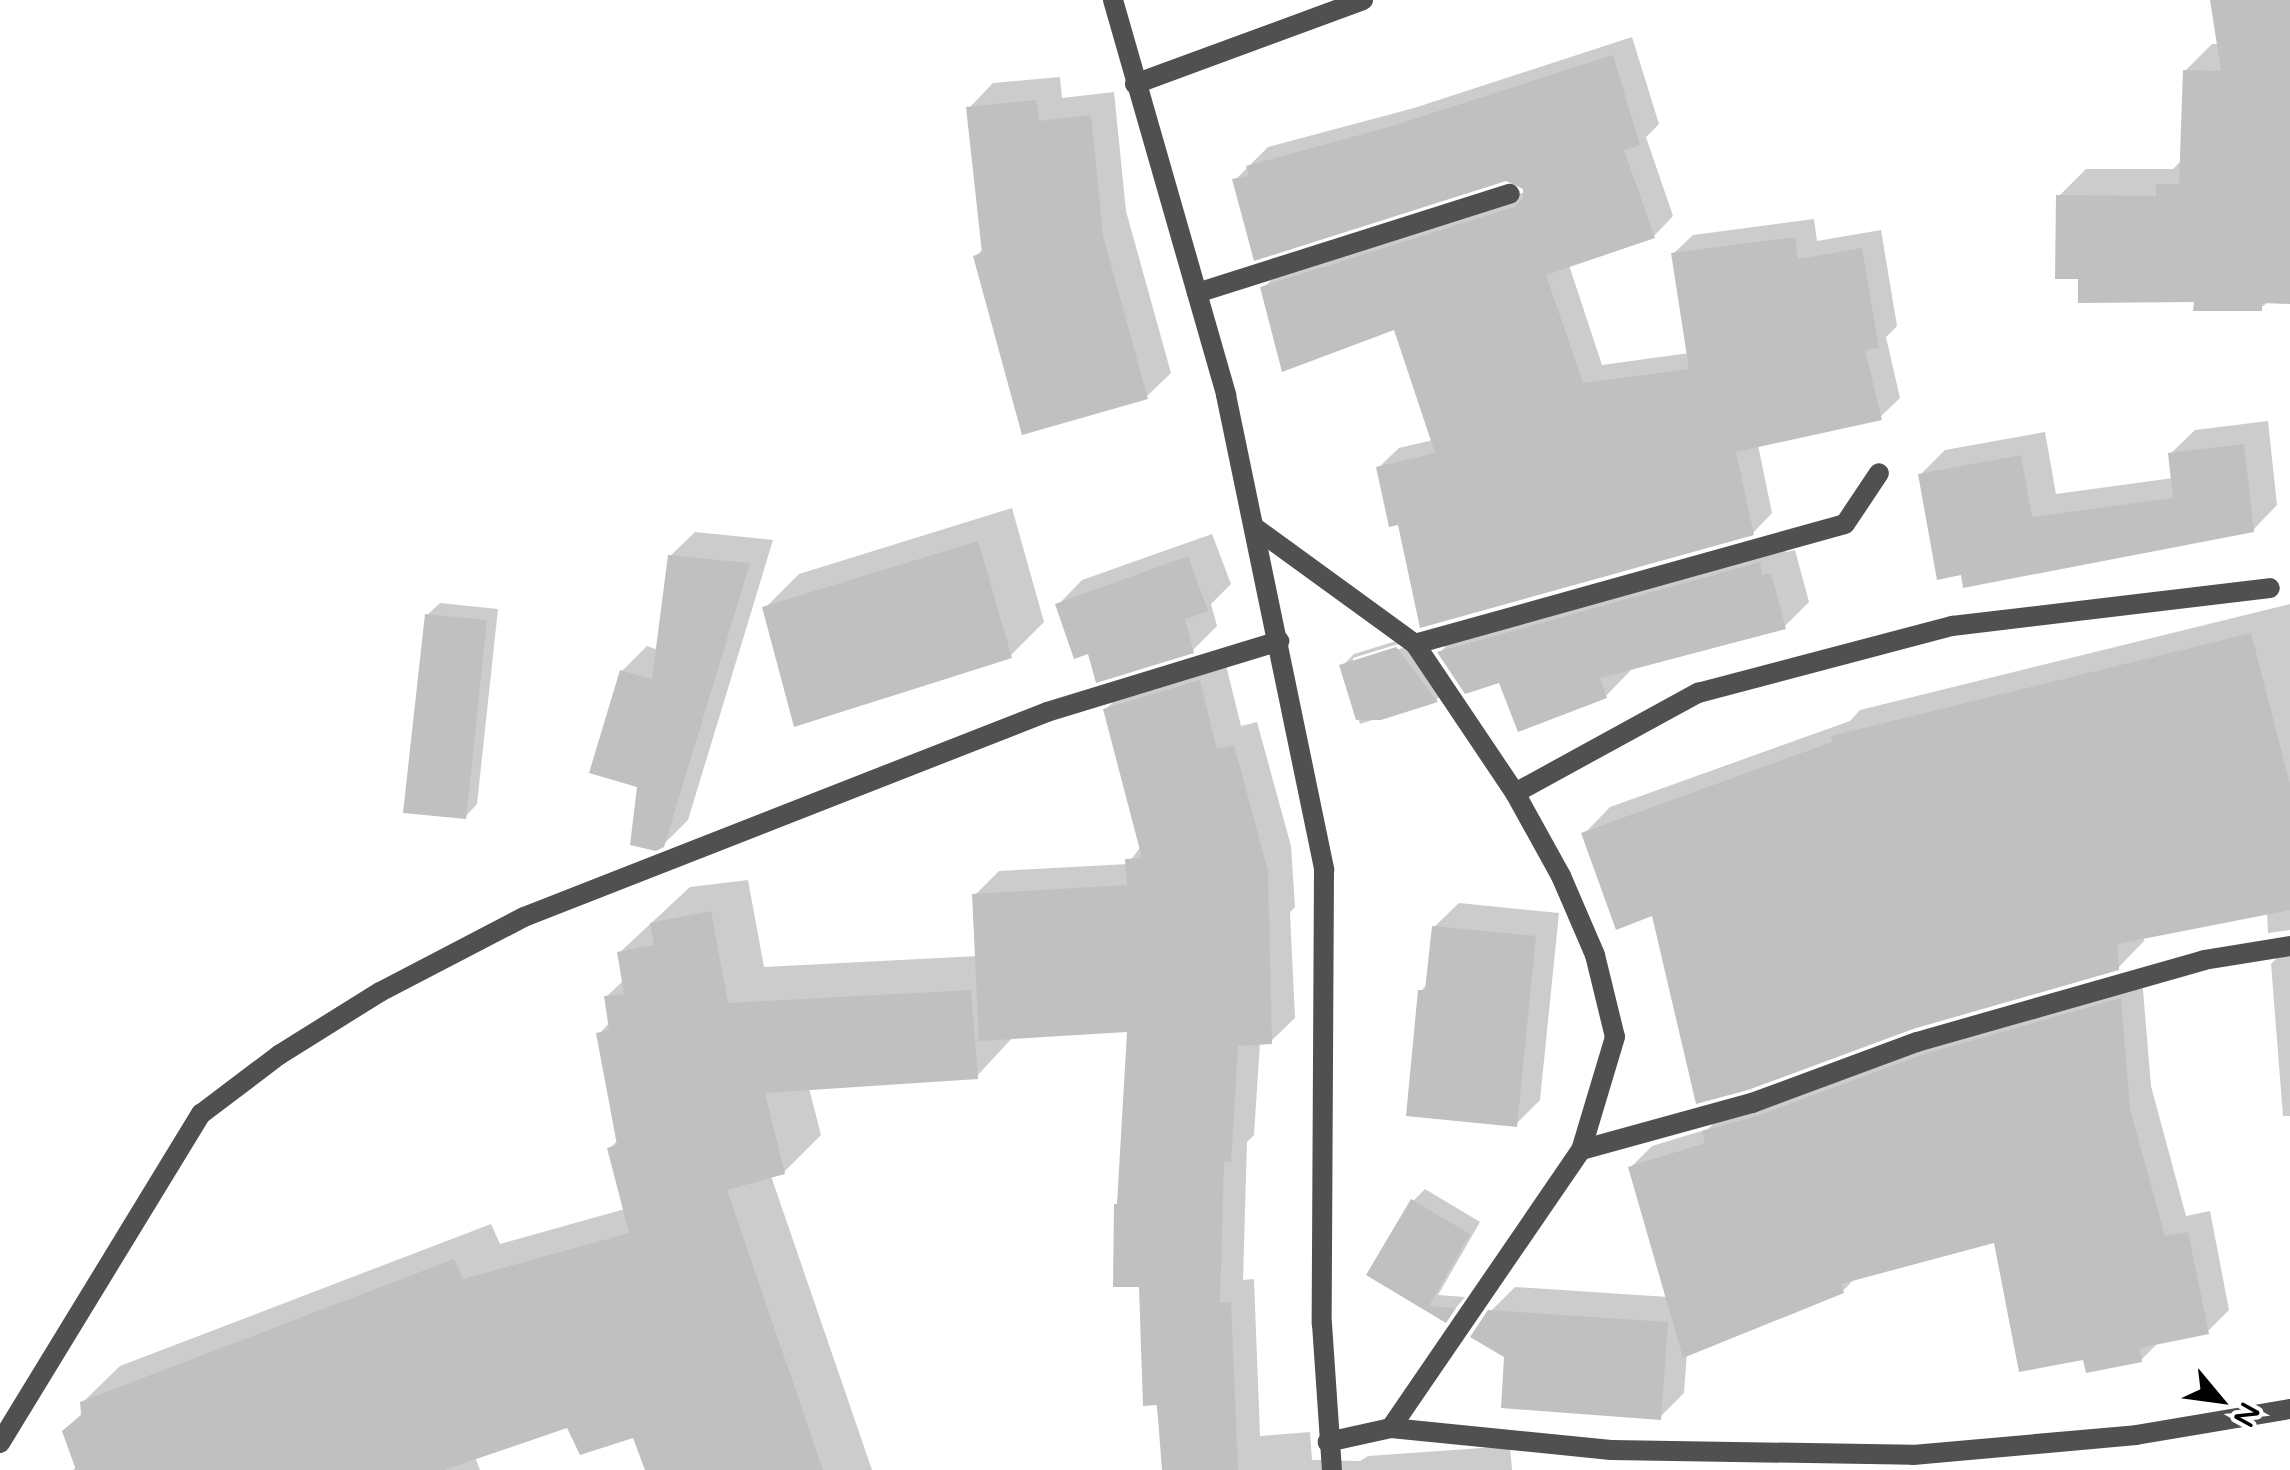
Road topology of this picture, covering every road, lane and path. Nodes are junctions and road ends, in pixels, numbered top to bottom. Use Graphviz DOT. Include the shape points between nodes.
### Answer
graph roads {
  1 [pos="1113,0"];
  2 [pos="1363,0"];
  3 [pos="1135,84"];
  4 [pos="1510,194"];
  5 [pos="1196,293"];
  6 [pos="1879,473"];
  7 [pos="1254,527"];
  8 [pos="2270,588"];
  9 [pos="1278,641"];
  10 [pos="1416,644"];
  11 [pos="1515,793"];
  12 [pos="2290,946"];
  13 [pos="1581,1150"];
  14 [pos="2290,1408"];
  15 [pos="1391,1428"];
  16 [pos="1328,1442"];
  17 [pos="0,1443"];
  18 [pos="1611,1450"];
  19 [pos="1332,1470"];
  20 [pos="1622,1470"];
  1 -- 3 [label="street"];
  2 -- 3 [label="street"];
  3 -- 5 [label="street"];
  4 -- 5 [label="street"];
  5 -- 7 [label="street"];
  6 -- 10 [label="street" via="1846,524"];
  7 -- 9 [label="street"];
  7 -- 10 [label="street"];
  8 -- 11 [label="street" via="1952,626 1698,692"];
  9 -- 16 [label="street" via="1324,870 1322,1324"];
  9 -- 17 [label="street" via="1048,712 524,918 380,992 201,1114"];
  10 -- 11 [label="street"];
  11 -- 13 [label="street" via="1562,876 1595,956 1615,1037"];
  12 -- 13 [label="street" via="2204,960 1936,1036 1752,1103"];
  13 -- 15 [label="street"];
  14 -- 18 [label="street" via="2136,1435 1913,1455"];
  15 -- 16 [label="street"];
  15 -- 18 [label="street"];
  16 -- 19 [label="street"];
  18 -- 20 [label="street"];
}
